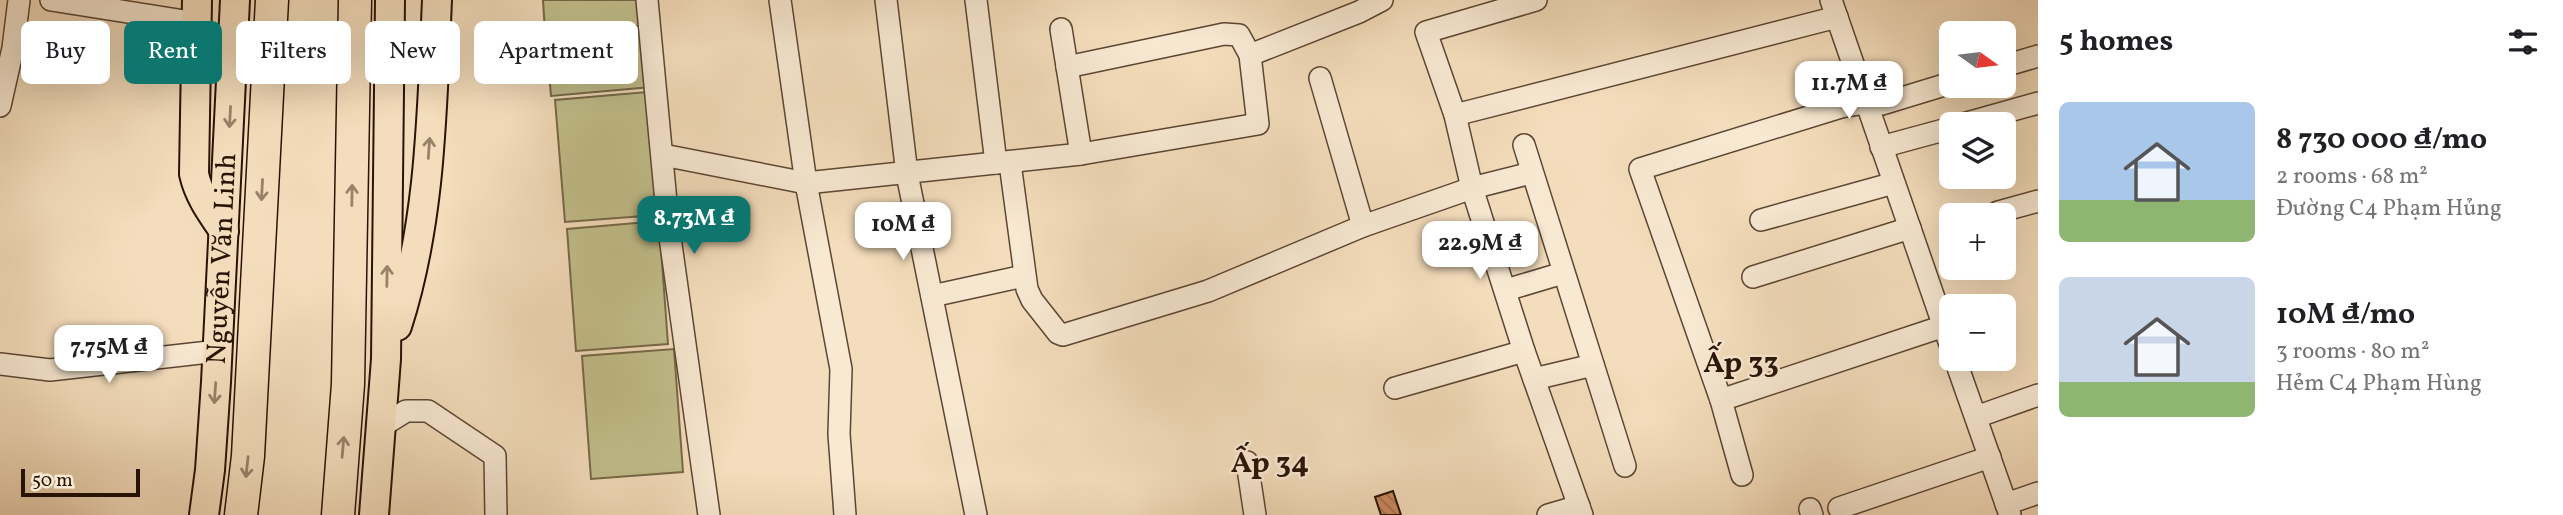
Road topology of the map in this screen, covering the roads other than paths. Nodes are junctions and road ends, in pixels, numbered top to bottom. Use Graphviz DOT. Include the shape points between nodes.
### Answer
graph roads {
  1 [pos="19,0"];
  2 [pos="51,0"];
  3 [pos="235,0"];
  4 [pos="272,0"];
  5 [pos="355,0"];
  6 [pos="390,0"];
  7 [pos="437,0"];
  8 [pos="648,0"];
  9 [pos="780,0"];
  10 [pos="886,0"];
  11 [pos="976,0"];
  12 [pos="1382,0"];
  13 [pos="1536,0"];
  14 [pos="1834,8"];
  15 [pos="197,12"];
  16 [pos="1061,29"];
  17 [pos="1250,55"];
  18 [pos="2038,56"];
  19 [pos="2016,62"];
  20 [pos="1067,67"];
  21 [pos="1320,78"];
  22 [pos="1939,87"];
  23 [pos="1865,103"];
  24 [pos="2038,103"];
  25 [pos="0,106"];
  26 [pos="2006,112"];
  27 [pos="1455,116"];
  28 [pos="1939,131"];
  29 [pos="1524,145"];
  30 [pos="1881,147"];
  31 [pos="1081,154"];
  32 [pos="663,155"];
  33 [pos="1003,163"];
  34 [pos="1531,173"];
  35 [pos="907,174"];
  36 [pos="1894,183"];
  37 [pos="806,184"];
  38 [pos="1472,188"];
  39 [pos="2038,201"];
  40 [pos="2016,207"];
  41 [pos="1761,220"];
  42 [pos="1363,226"];
  43 [pos="1909,228"];
  44 [pos="224,231"];
  45 [pos="1563,273"];
  46 [pos="1024,276"];
  47 [pos="1753,277"];
  48 [pos="1506,290"];
  49 [pos="932,296"];
  50 [pos="1939,312"];
  51 [pos="1939,328"];
  52 [pos="218,351"];
  53 [pos="1524,351"];
  54 [pos="386,359"];
  55 [pos="0,363"];
  56 [pos="1592,365"];
  57 [pos="1959,371"];
  58 [pos="1534,379"];
  59 [pos="1395,388"];
  60 [pos="2038,395"];
  61 [pos="1721,400"];
  62 [pos="1976,416"];
  63 [pos="383,426"];
  64 [pos="1990,457"];
  65 [pos="1247,462"];
  66 [pos="1625,466"];
  67 [pos="1742,475"];
  68 [pos="2038,493"];
  69 [pos="1839,508"];
  70 [pos="2008,509"];
  71 [pos="1581,510"];
  72 [pos="204,515"];
  73 [pos="241,515"];
  74 [pos="338,515"];
  75 [pos="374,515"];
  76 [pos="496,515"];
  77 [pos="704,515"];
  78 [pos="845,515"];
  79 [pos="976,515"];
  80 [pos="1255,515"];
  81 [pos="1548,515"];
  1 -- 25 [label="street"];
  2 -- 15 [label="street"];
  3 -- 44 [label="main road, Nguyễn Văn Linh, one-way"];
  4 -- 73 [label="highway, Nguyễn Văn Linh, one-way"];
  74 -- 5 [label="highway, one-way" via="348,384"];
  54 -- 6 [label="main road, one-way"];
  54 -- 7 [label="main road, one-way" via="404,305 427,181"];
  8 -- 32 [label="street"];
  9 -- 37 [label="street"];
  10 -- 35 [label="street"];
  11 -- 33 [label="street"];
  12 -- 17 [label="street"];
  13 -- 27 [label="street" via="1426,32"];
  14 -- 23 [label="street"];
  14 -- 27 [label="street"];
  15 -- 44 [label="main road" via="194,173 204,202"];
  16 -- 20 [label="street"];
  17 -- 20 [label="street" via="1239,34 1224,34"];
  17 -- 31 [label="street" via="1258,124"];
  18 -- 19 [label="street"];
  20 -- 31 [label="street"];
  21 -- 42 [label="street"];
  22 -- 23 [label="street" via="1882,104"];
  23 -- 30 [label="street"];
  23 -- 61 [label="street" via="1640,169"];
  24 -- 26 [label="street"];
  27 -- 38 [label="street"];
  28 -- 30 [label="street"];
  29 -- 34 [label="street"];
  30 -- 36 [label="street"];
  31 -- 33 [label="street"];
  32 -- 37 [label="street"];
  32 -- 77 [label="street"];
  33 -- 35 [label="street"];
  33 -- 46 [label="street"];
  34 -- 38 [label="street"];
  34 -- 45 [label="street"];
  35 -- 37 [label="street"];
  35 -- 49 [label="street"];
  36 -- 41 [label="street"];
  36 -- 43 [label="street"];
  37 -- 78 [label="street" via="841,369 839,434"];
  38 -- 42 [label="street"];
  38 -- 48 [label="street"];
  39 -- 40 [label="street"];
  42 -- 46 [label="street" via="1208,291 1063,335 1032,300"];
  43 -- 47 [label="street"];
  43 -- 50 [label="street"];
  44 -- 52 [label="main road, Nguyễn Văn Linh"];
  45 -- 48 [label="street"];
  45 -- 56 [label="street"];
  46 -- 49 [label="street"];
  48 -- 53 [label="street"];
  49 -- 79 [label="street"];
  51 -- 61 [label="street"];
  52 -- 55 [label="street" via="50,370"];
  52 -- 72 [label="main road, Nguyễn Văn Linh, one-way"];
  53 -- 58 [label="street"];
  53 -- 59 [label="street"];
  54 -- 63 [label="main road"];
  56 -- 58 [label="street"];
  56 -- 66 [label="street"];
  57 -- 62 [label="street"];
  58 -- 71 [label="street"];
  60 -- 62 [label="street"];
  61 -- 67 [label="street"];
  62 -- 64 [label="street"];
  63 -- 75 [label="main road"];
  63 -- 76 [label="street" via="406,411 428,411 495,456"];
  64 -- 69 [label="street"];
  64 -- 70 [label="street"];
  65 -- 80 [label="street"];
  68 -- 70 [label="street"];
  71 -- 81 [label="street"];
}
